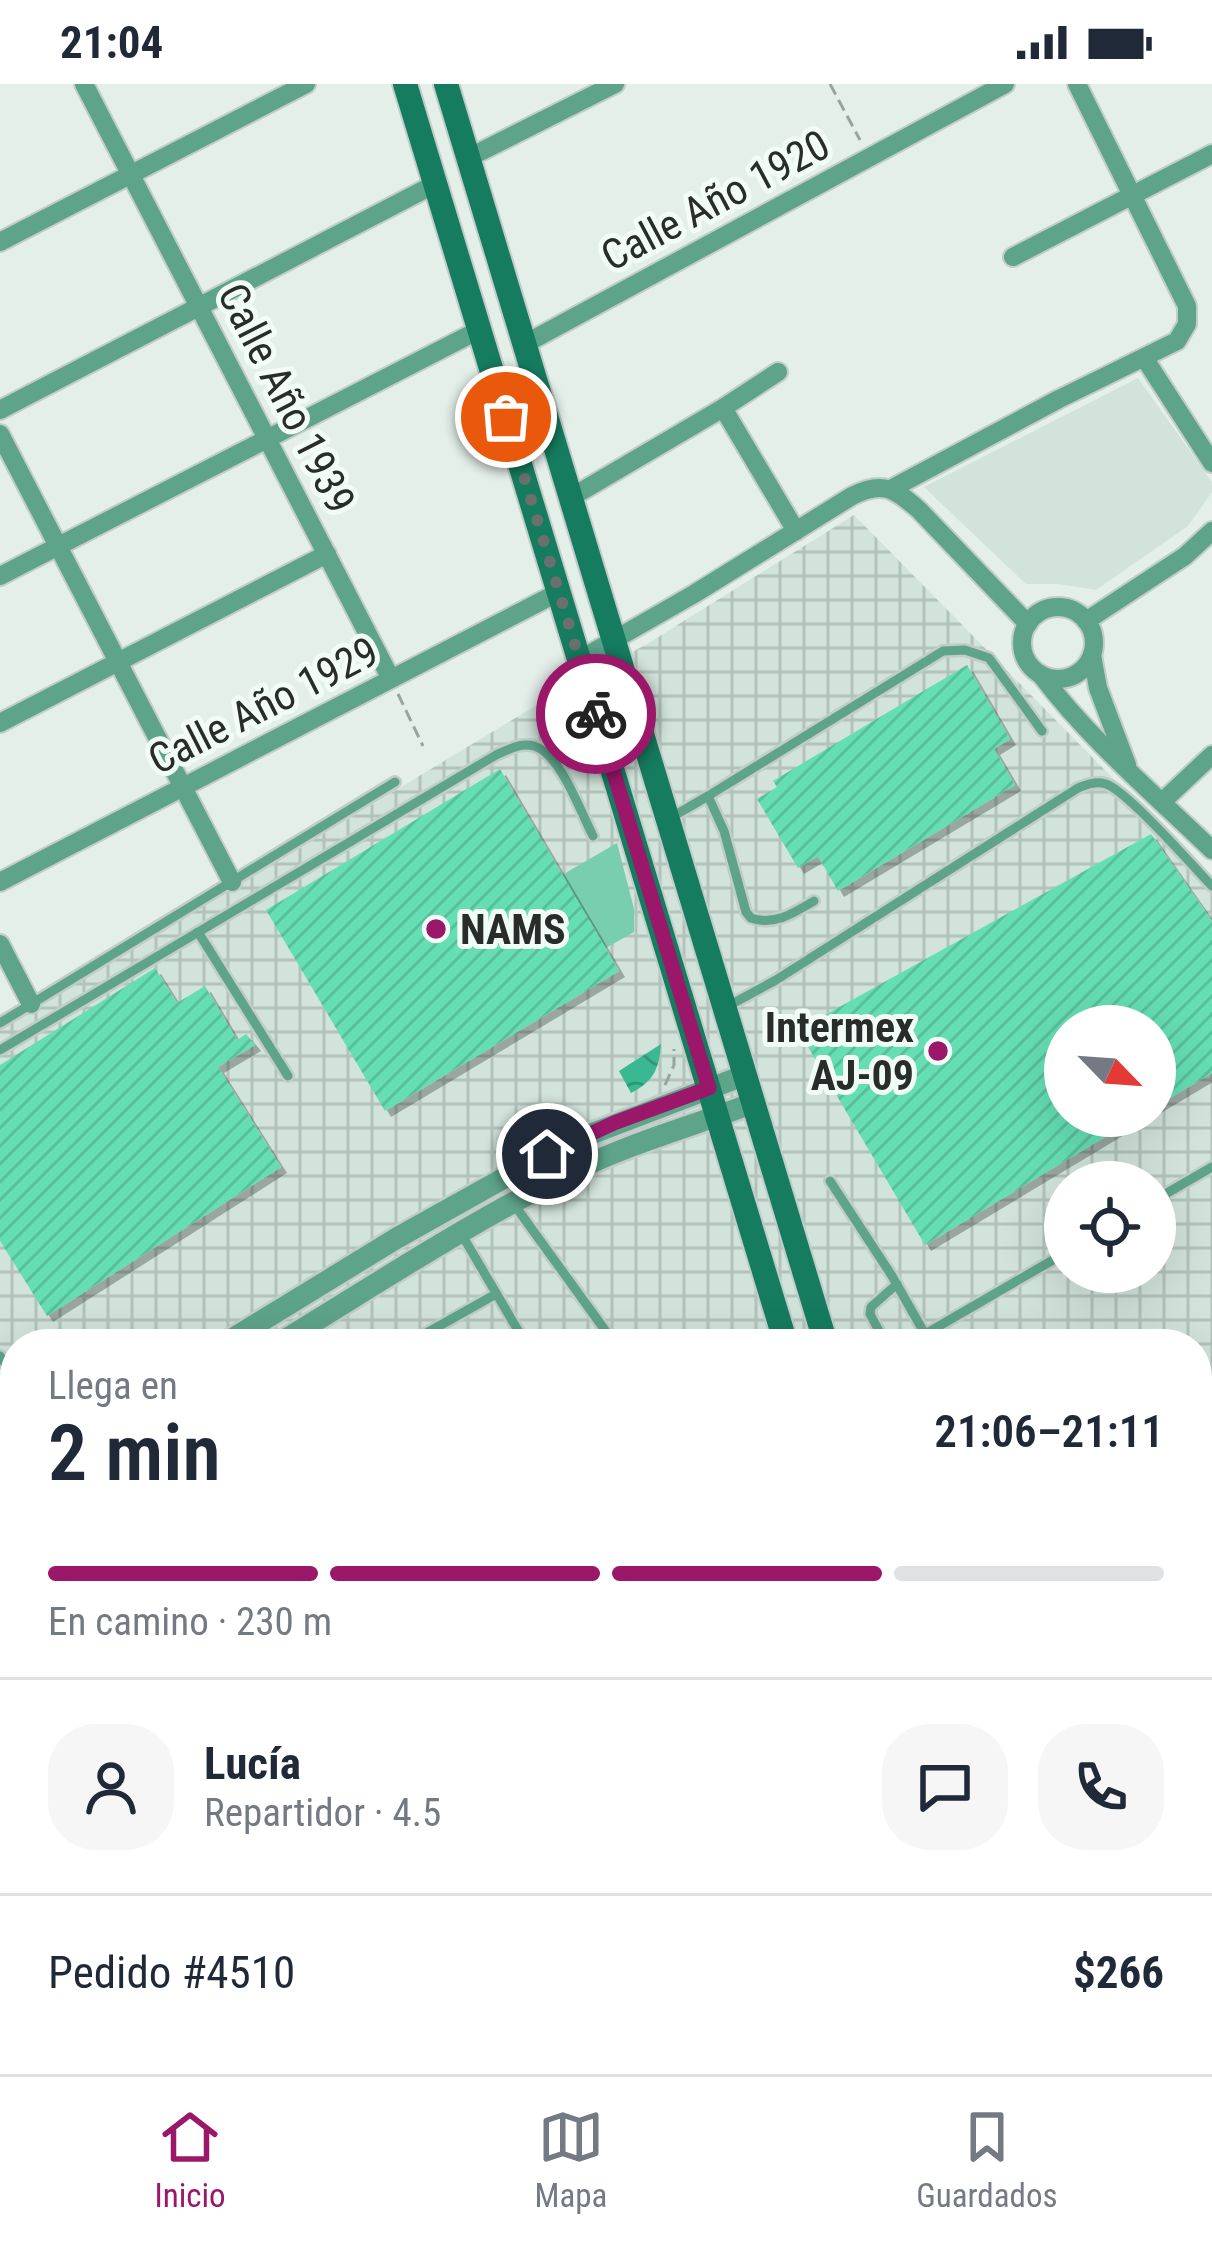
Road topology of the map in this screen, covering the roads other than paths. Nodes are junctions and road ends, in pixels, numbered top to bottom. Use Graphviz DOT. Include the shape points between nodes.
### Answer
graph roads {
  1 [pos="84,84"];
  2 [pos="306,84"];
  3 [pos="405,84"];
  4 [pos="446,84"];
  5 [pos="615,84"];
  6 [pos="1005,84"];
  7 [pos="1077,84"];
  8 [pos="1212,154"];
  9 [pos="468,158"];
  10 [pos="131,175"];
  11 [pos="435,184"];
  12 [pos="1132,195"];
  13 [pos="0,242"];
  14 [pos="1013,256"];
  15 [pos="199,306"];
  16 [pos="479,330"];
  17 [pos="523,345"];
  18 [pos="1145,358"];
  19 [pos="778,372"];
  20 [pos="723,408"];
  21 [pos="0,410"];
  22 [pos="0,434"];
  23 [pos="267,439"];
  24 [pos="1212,463"];
  25 [pos="891,489"];
  26 [pos="570,498"];
  27 [pos="796,531"];
  28 [pos="1212,531"];
  29 [pos="58,546"];
  30 [pos="326,554"];
  31 [pos="0,576"];
  32 [pos="559,592"];
  33 [pos="1086,621"];
  34 [pos="1028,624"];
  35 [pos="614,642"];
  36 [pos="1092,655"];
  37 [pos="579,660"];
  38 [pos="118,662"];
  39 [pos="1041,674"];
  40 [pos="391,679"];
  41 [pos="0,723"];
  42 [pos="1042,731"];
  43 [pos="1212,755"];
  44 [pos="1129,769"];
  45 [pos="395,782"];
  46 [pos="183,787"];
  47 [pos="708,796"];
  48 [pos="1162,802"];
  49 [pos="667,819"];
  50 [pos="593,836"];
  51 [pos="1212,850"];
  52 [pos="0,882"];
  53 [pos="232,882"];
  54 [pos="1212,886"];
  55 [pos="814,901"];
  56 [pos="197,932"];
  57 [pos="0,944"];
  58 [pos="31,1004"];
  59 [pos="725,1008"];
  60 [pos="0,1024"];
  61 [pos="0,1050"];
  62 [pos="745,1075"];
  63 [pos="288,1076"];
  64 [pos="709,1088"];
  65 [pos="753,1103"];
  66 [pos="717,1117"];
  67 [pos="1212,1167"];
  68 [pos="830,1181"];
  69 [pos="1176,1188"];
  70 [pos="513,1203"];
  71 [pos="461,1232"];
  72 [pos="1044,1265"];
  73 [pos="897,1284"];
  74 [pos="496,1294"];
  75 [pos="249,1329"];
  76 [pos="303,1329"];
  77 [pos="434,1329"];
  78 [pos="517,1329"];
  79 [pos="604,1329"];
  80 [pos="781,1329"];
  81 [pos="821,1329"];
  82 [pos="878,1329"];
  83 [pos="922,1329"];
  84 [pos="934,1329"];
  1 -- 10 [label="street, Calle Año 1939"];
  2 -- 10 [label="street"];
  3 -- 11 [label="main road"];
  4 -- 9 [label="main road"];
  5 -- 9 [label="street"];
  6 -- 17 [label="street, Calle Año 1920"];
  7 -- 12 [label="street"];
  8 -- 12 [label="street"];
  9 -- 17 [label="main road"];
  10 -- 13 [label="street"];
  10 -- 15 [label="street, Calle Año 1939"];
  11 -- 15 [label="street"];
  11 -- 16 [label="main road"];
  12 -- 14 [label="street"];
  12 -- 18 [label="street" via="1187,306 1177,341"];
  15 -- 21 [label="street"];
  15 -- 23 [label="street, Calle Año 1939"];
  16 -- 23 [label="street"];
  16 -- 32 [label="main road"];
  17 -- 26 [label="main road"];
  18 -- 24 [label="street"];
  18 -- 25 [label="street"];
  19 -- 20 [label="street"];
  20 -- 26 [label="street"];
  20 -- 27 [label="street"];
  22 -- 29 [label="street"];
  23 -- 29 [label="street"];
  23 -- 30 [label="street, Calle Año 1939"];
  25 -- 27 [label="street" via="864,490"];
  25 -- 34 [label="street"];
  26 -- 35 [label="main road"];
  27 -- 35 [label="street"];
  28 -- 33 [label="street"];
  29 -- 31 [label="street"];
  29 -- 38 [label="street"];
  30 -- 38 [label="street"];
  30 -- 40 [label="street, Calle Año 1939"];
  32 -- 37 [label="main road"];
  32 -- 40 [label="street, Calle Año 1929"];
  33 -- 34 [label="street" via="1056,607"];
  33 -- 36 [label="street"];
  34 -- 39 [label="street" via="1025,658"];
  35 -- 37 [label="street"];
  35 -- 49 [label="main road"];
  36 -- 39 [label="street" via="1076,674"];
  36 -- 44 [label="street"];
  37 -- 64 [label="main road"];
  38 -- 41 [label="street"];
  38 -- 46 [label="street"];
  39 -- 44 [label="street"];
  40 -- 46 [label="street, Calle Año 1929"];
  42 -- 47 [label="lane" via="988,658 944,652"];
  43 -- 48 [label="street"];
  44 -- 48 [label="street"];
  45 -- 53 [label="lane"];
  46 -- 52 [label="street, Calle Año 1929"];
  46 -- 53 [label="street"];
  47 -- 49 [label="lane"];
  47 -- 55 [label="lane" via="751,918 778,919"];
  48 -- 51 [label="street"];
  49 -- 59 [label="main road"];
  50 -- 56 [label="lane" via="549,755 528,744 514,747"];
  53 -- 58 [label="lane"];
  54 -- 59 [label="lane" via="1127,798 1090,784"];
  56 -- 61 [label="lane"];
  56 -- 63 [label="lane"];
  57 -- 58 [label="street"];
  58 -- 60 [label="lane"];
  59 -- 62 [label="main road"];
  62 -- 64 [label="street"];
  62 -- 65 [label="main road"];
  64 -- 66 [label="main road"];
  64 -- 75 [label="street" via="565,1144"];
  65 -- 66 [label="street"];
  65 -- 81 [label="main road"];
  66 -- 70 [label="street" via="594,1162"];
  66 -- 80 [label="main road"];
  67 -- 69 [label="lane"];
  68 -- 73 [label="lane"];
  70 -- 71 [label="street"];
  70 -- 79 [label="lane"];
  71 -- 74 [label="lane"];
  71 -- 76 [label="street"];
  72 -- 84 [label="lane"];
  73 -- 82 [label="lane" via="871,1307"];
  73 -- 83 [label="lane"];
  74 -- 77 [label="lane"];
  74 -- 78 [label="lane"];
}
